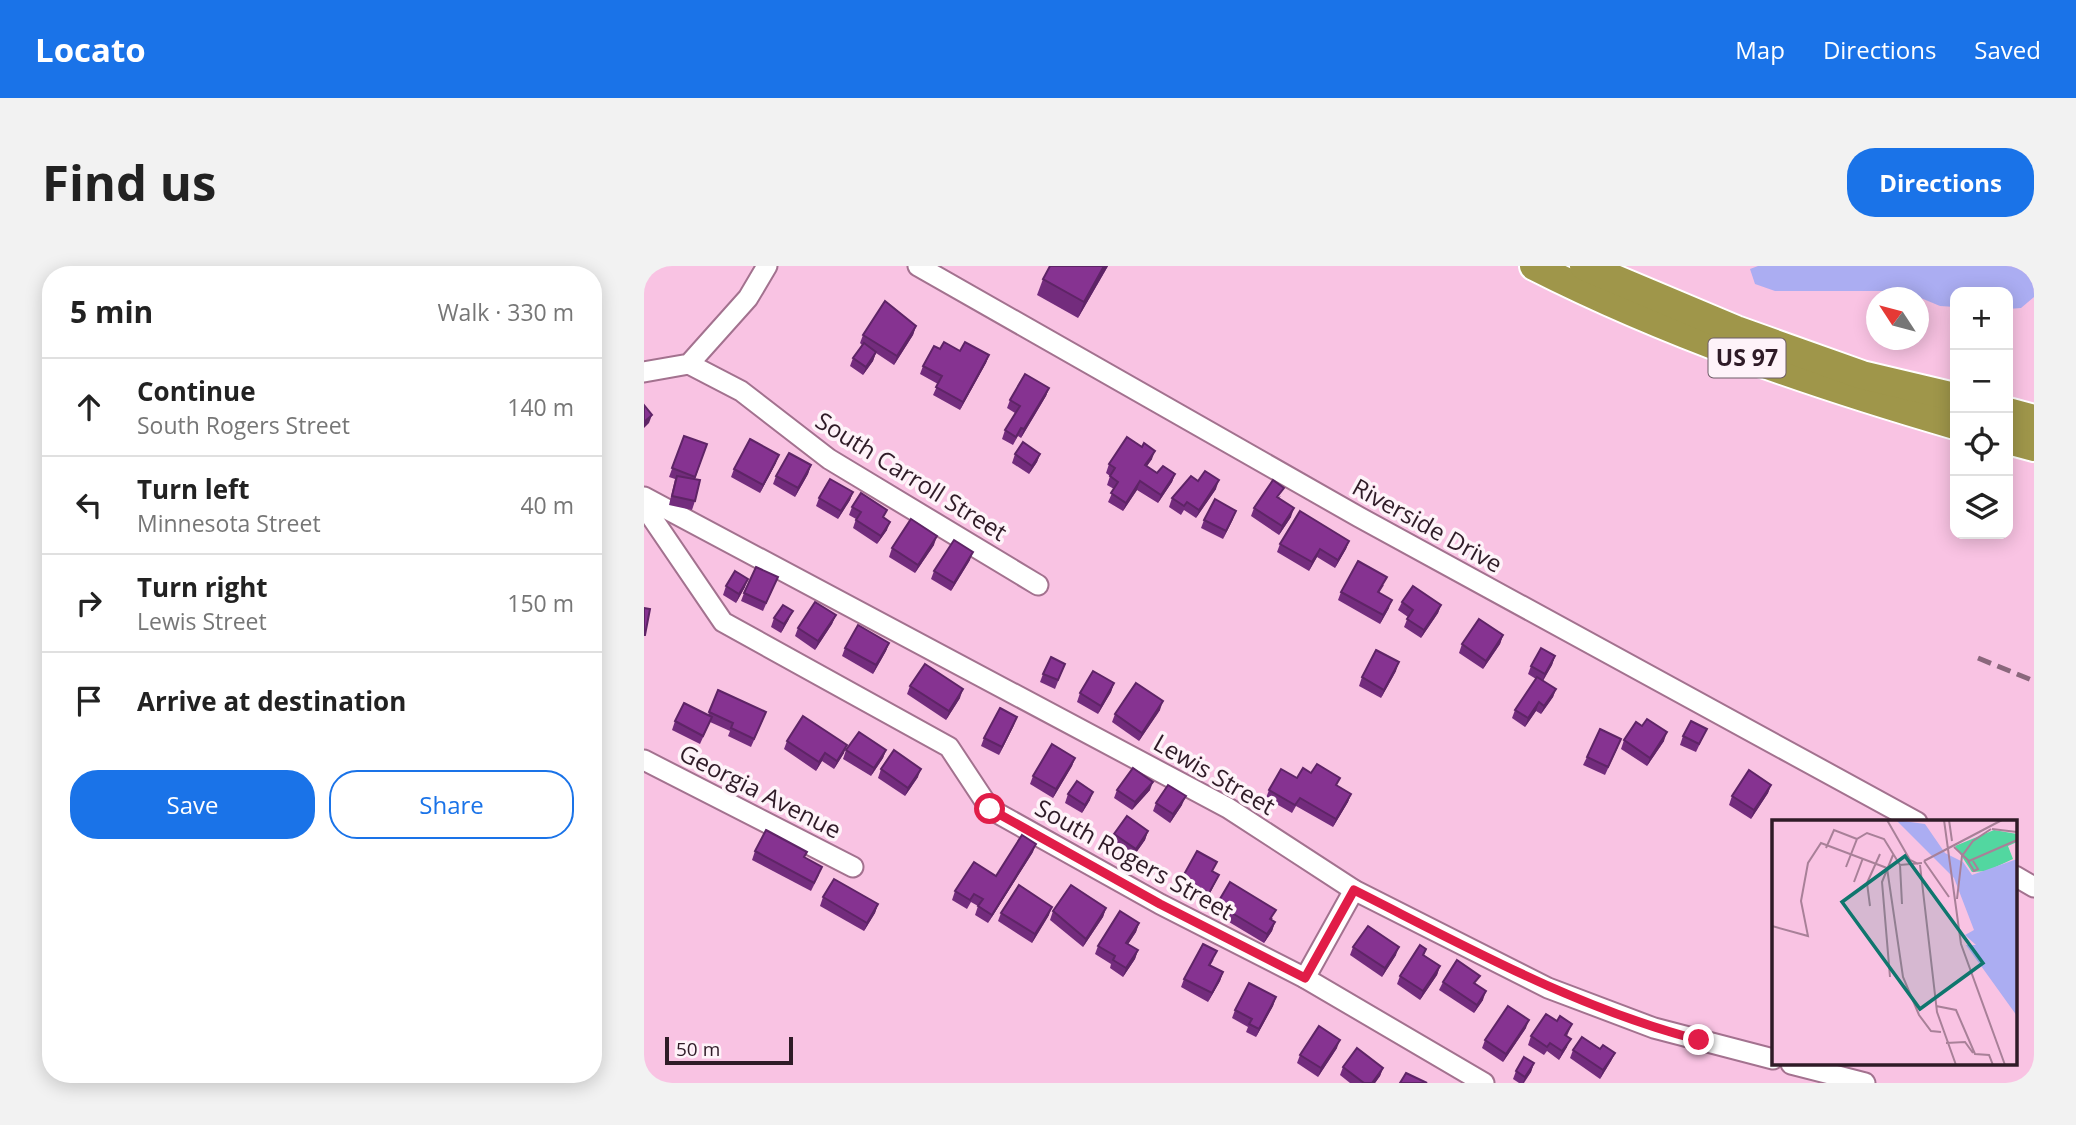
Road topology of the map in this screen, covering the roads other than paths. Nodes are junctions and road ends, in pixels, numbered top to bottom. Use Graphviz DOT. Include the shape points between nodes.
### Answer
graph roads {
  1 [pos="767,266"];
  2 [pos="918,266"];
  3 [pos="1584,266"];
  4 [pos="1613,266"];
  5 [pos="1536,268"];
  6 [pos="689,364"];
  7 [pos="644,372"];
  8 [pos="1906,384"];
  9 [pos="1950,396"];
  10 [pos="2012,413"];
  11 [pos="2034,419"];
  12 [pos="1950,424"];
  13 [pos="2013,441"];
  14 [pos="2034,447"];
  15 [pos="644,497"];
  16 [pos="644,506"];
  17 [pos="1038,585"];
  18 [pos="644,760"];
  19 [pos="1913,820"];
  20 [pos="853,867"];
  21 [pos="2016,877"];
  22 [pos="2034,887"];
  23 [pos="1354,890"];
  24 [pos="1305,978"];
  25 [pos="1772,1059"];
  26 [pos="1799,1066"];
  27 [pos="1484,1083"];
  28 [pos="1865,1083"];
  1 -- 6 [label="street" via="748,298"];
  2 -- 19 [label="street, Riverside Drive" via="1359,517"];
  3 -- 8 [label="highway, US 97" via="1736,330 1862,375"];
  4 -- 8 [label="highway" via="1740,322 1867,364"];
  5 -- 12 [label="highway, US 97" via="1731,352"];
  6 -- 7 [label="street"];
  6 -- 17 [label="street, South Carroll Street" via="741,391 829,459"];
  8 -- 9 [label="highway, US 97"];
  10 -- 11 [label="highway"];
  13 -- 14 [label="highway"];
  15 -- 23 [label="street, Lewis Street" via="1228,808"];
  16 -- 24 [label="street, South Rogers Street" via="723,622 949,747 990,809"];
  18 -- 20 [label="street, Georgia Avenue"];
  21 -- 22 [label="street"];
  23 -- 24 [label="street"];
  23 -- 25 [label="street, Lewis Street" via="1548,988 1654,1028"];
  24 -- 27 [label="street, South Rogers Street"];
  26 -- 28 [label="street"];
}
